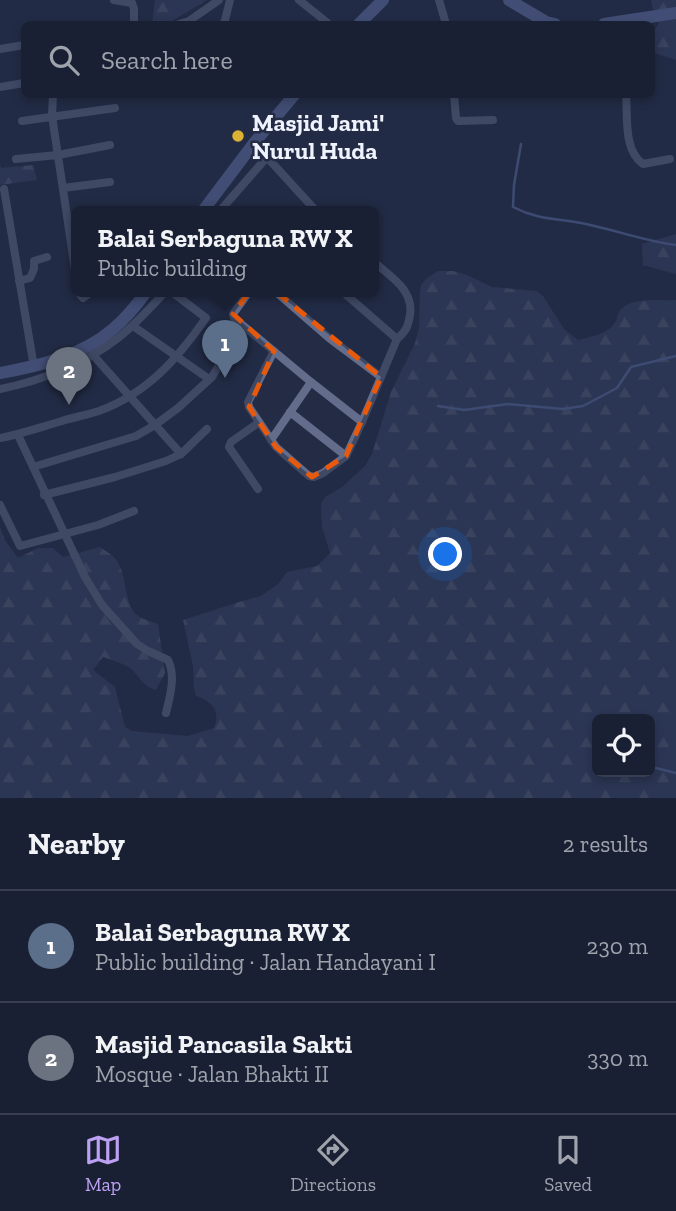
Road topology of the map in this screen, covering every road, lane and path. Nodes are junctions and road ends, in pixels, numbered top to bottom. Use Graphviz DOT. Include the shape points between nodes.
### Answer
graph roads {
  1 [pos="114,0"];
  2 [pos="219,0"];
  3 [pos="230,0"];
  4 [pos="299,0"];
  5 [pos="383,0"];
  6 [pos="439,0"];
  7 [pos="509,0"];
  8 [pos="676,13"];
  9 [pos="134,21"];
  10 [pos="190,21"];
  11 [pos="225,21"];
  12 [pos="325,21"];
  13 [pos="362,21"];
  14 [pos="445,21"];
  15 [pos="544,21"];
  16 [pos="629,21"];
  17 [pos="21,46"];
  18 [pos="0,49"];
  19 [pos="21,84"];
  20 [pos="0,87"];
  21 [pos="53,98"];
  22 [pos="292,98"];
  23 [pos="454,98"];
  24 [pos="626,98"];
  25 [pos="114,108"];
  26 [pos="52,116"];
  27 [pos="493,120"];
  28 [pos="22,121"];
  29 [pos="254,143"];
  30 [pos="110,145"];
  31 [pos="58,155"];
  32 [pos="267,157"];
  33 [pos="16,159"];
  34 [pos="670,159"];
  35 [pos="110,182"];
  36 [pos="63,188"];
  37 [pos="4,189"];
  38 [pos="207,206"];
  39 [pos="224,206"];
  40 [pos="311,206"];
  41 [pos="71,221"];
  42 [pos="47,257"];
  43 [pos="379,266"];
  44 [pos="19,281"];
  45 [pos="142,297"];
  46 [pos="160,297"];
  47 [pos="179,297"];
  48 [pos="246,297"];
  49 [pos="282,297"];
  50 [pos="349,297"];
  51 [pos="133,326"];
  52 [pos="114,335"];
  53 [pos="234,339"];
  54 [pos="397,339"];
  55 [pos="274,351"];
  56 [pos="93,355"];
  57 [pos="176,357"];
  58 [pos="28,368"];
  59 [pos="0,373"];
  60 [pos="381,377"];
  61 [pos="209,379"];
  62 [pos="311,382"];
  63 [pos="26,384"];
  64 [pos="0,389"];
  65 [pos="130,397"];
  66 [pos="290,412"];
  67 [pos="362,422"];
  68 [pos="258,423"];
  69 [pos="155,425"];
  70 [pos="207,429"];
  71 [pos="18,435"];
  72 [pos="0,438"];
  73 [pos="271,440"];
  74 [pos="181,454"];
  75 [pos="346,456"];
  76 [pos="33,467"];
  77 [pos="258,489"];
  78 [pos="44,495"];
  79 [pos="0,505"];
  80 [pos="134,511"];
  81 [pos="64,534"];
  82 [pos="166,713"];
  1 -- 9 [label="street" via="132,3"];
  2 -- 10 [label="street"];
  3 -- 11 [label="street"];
  4 -- 12 [label="street"];
  5 -- 13 [label="main road"];
  6 -- 14 [label="street"];
  7 -- 15 [label="main road"];
  8 -- 16 [label="main road"];
  17 -- 18 [label="street"];
  19 -- 20 [label="street"];
  21 -- 26 [label="street"];
  22 -- 29 [label="main road"];
  23 -- 27 [label="street" via="458,121"];
  24 -- 34 [label="street" via="632,152 639,162"];
  25 -- 26 [label="street"];
  26 -- 28 [label="street"];
  26 -- 31 [label="street"];
  29 -- 32 [label="street"];
  29 -- 38 [label="main road"];
  30 -- 31 [label="street"];
  31 -- 33 [label="street"];
  31 -- 36 [label="street"];
  32 -- 39 [label="street"];
  32 -- 40 [label="street"];
  35 -- 36 [label="street"];
  36 -- 41 [label="street"];
  37 -- 44 [label="street"];
  42 -- 44 [label="street" via="34,261 30,278"];
  43 -- 54 [label="street" via="408,294 407,330"];
  44 -- 58 [label="street"];
  45 -- 52 [label="main road"];
  46 -- 51 [label="street"];
  47 -- 57 [label="street" via="206,318"];
  48 -- 55 [label="street" via="233,316"];
  49 -- 60 [label="street"];
  50 -- 54 [label="street"];
  51 -- 52 [label="street"];
  51 -- 57 [label="street"];
  52 -- 56 [label="street"];
  52 -- 58 [label="main road"];
  53 -- 61 [label="street"];
  54 -- 60 [label="street"];
  55 -- 62 [label="street"];
  55 -- 68 [label="street" via="248,402"];
  56 -- 63 [label="street"];
  56 -- 65 [label="street"];
  57 -- 61 [label="street"];
  57 -- 65 [label="street"];
  58 -- 59 [label="main road"];
  58 -- 63 [label="street"];
  60 -- 67 [label="street"];
  61 -- 69 [label="street"];
  62 -- 66 [label="street"];
  62 -- 67 [label="street"];
  63 -- 64 [label="street"];
  65 -- 69 [label="street"];
  65 -- 71 [label="street" via="97,412"];
  66 -- 73 [label="street"];
  66 -- 75 [label="street"];
  67 -- 75 [label="street"];
  68 -- 73 [label="street"];
  68 -- 77 [label="street" via="229,447"];
  69 -- 74 [label="street"];
  69 -- 76 [label="street" via="136,436"];
  70 -- 74 [label="street"];
  71 -- 72 [label="street"];
  71 -- 76 [label="street"];
  73 -- 75 [label="street" via="312,477"];
  74 -- 78 [label="street" via="150,467"];
  76 -- 78 [label="street"];
  78 -- 81 [label="street"];
  79 -- 81 [label="street" via="20,547"];
  80 -- 81 [label="street"];
  81 -- 82 [label="street" via="102,605 137,644 169,660 172,684"];
}
